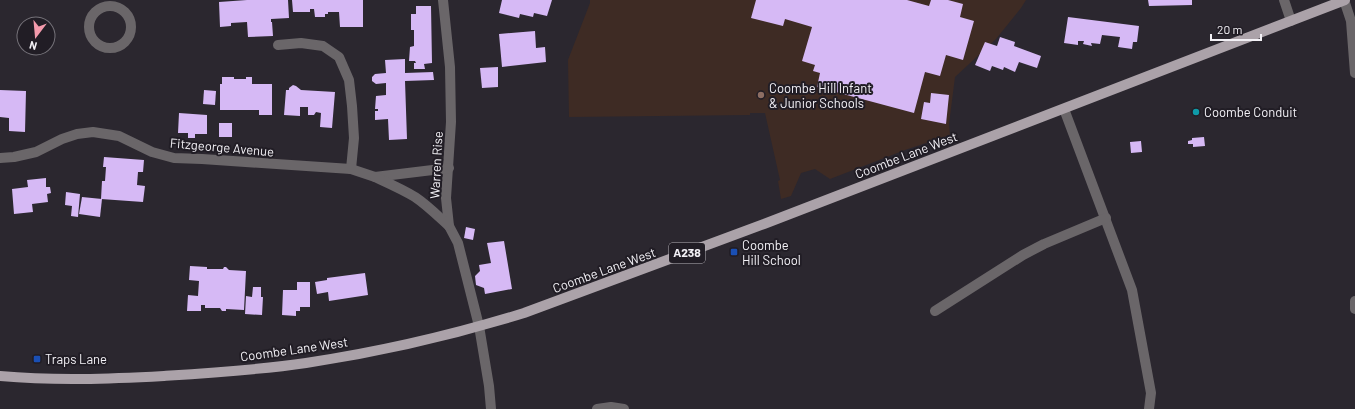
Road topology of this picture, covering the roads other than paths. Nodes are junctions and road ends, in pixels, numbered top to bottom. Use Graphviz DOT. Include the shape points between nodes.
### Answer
graph roads {
  1 [pos="443,0"];
  2 [pos="1284,0"];
  3 [pos="1344,0"];
  4 [pos="112,3"];
  5 [pos="1291,21"];
  6 [pos="278,45"];
  7 [pos="1355,73"];
  8 [pos="1064,109"];
  9 [pos="0,158"];
  10 [pos="449,168"];
  11 [pos="351,169"];
  12 [pos="374,177"];
  13 [pos="1106,218"];
  14 [pos="449,226"];
  15 [pos="1355,301"];
  16 [pos="1355,309"];
  17 [pos="935,311"];
  18 [pos="479,326"];
  19 [pos="0,376"];
  20 [pos="491,409"];
  21 [pos="598,409"];
  22 [pos="624,409"];
  23 [pos="1149,409"];
  1 -- 10 [label="street, Warren Rise" via="450,67"];
  2 -- 5 [label="street"];
  3 -- 5 [label="main road, Coombe Lane West / A238"];
  3 -- 7 [label="street" via="1351,21"];
  4 -- 4 [label="street" via="129,18 131,32 123,44 110,49 97,45 92,40 88,26 93,13"];
  5 -- 8 [label="main road, Coombe Lane West / A238"];
  6 -- 11 [label="street" via="301,43 323,46 339,57 349,80 352,106 354,138"];
  8 -- 13 [label="street"];
  8 -- 18 [label="main road, Coombe Lane West / A238" via="742,233 524,313"];
  9 -- 11 [label="street, Fitzgeorge Avenue" via="36,152 62,139 93,132 119,136 152,152 174,158"];
  10 -- 12 [label="street, Fitzgeorge Avenue"];
  10 -- 14 [label="street, Warren Rise" via="446,198"];
  11 -- 12 [label="street, Fitzgeorge Avenue"];
  12 -- 14 [label="street" via="416,197"];
  13 -- 17 [label="street" via="1023,255"];
  13 -- 23 [label="street" via="1132,290 1151,393"];
  14 -- 18 [label="street, Warren Rise" via="458,243"];
  15 -- 16 [label="street"];
  18 -- 19 [label="main road, Coombe Lane West / A238" via="380,350 258,368 102,379"];
  18 -- 20 [label="street, Warren Rise"];
  21 -- 22 [label="street"];
}
